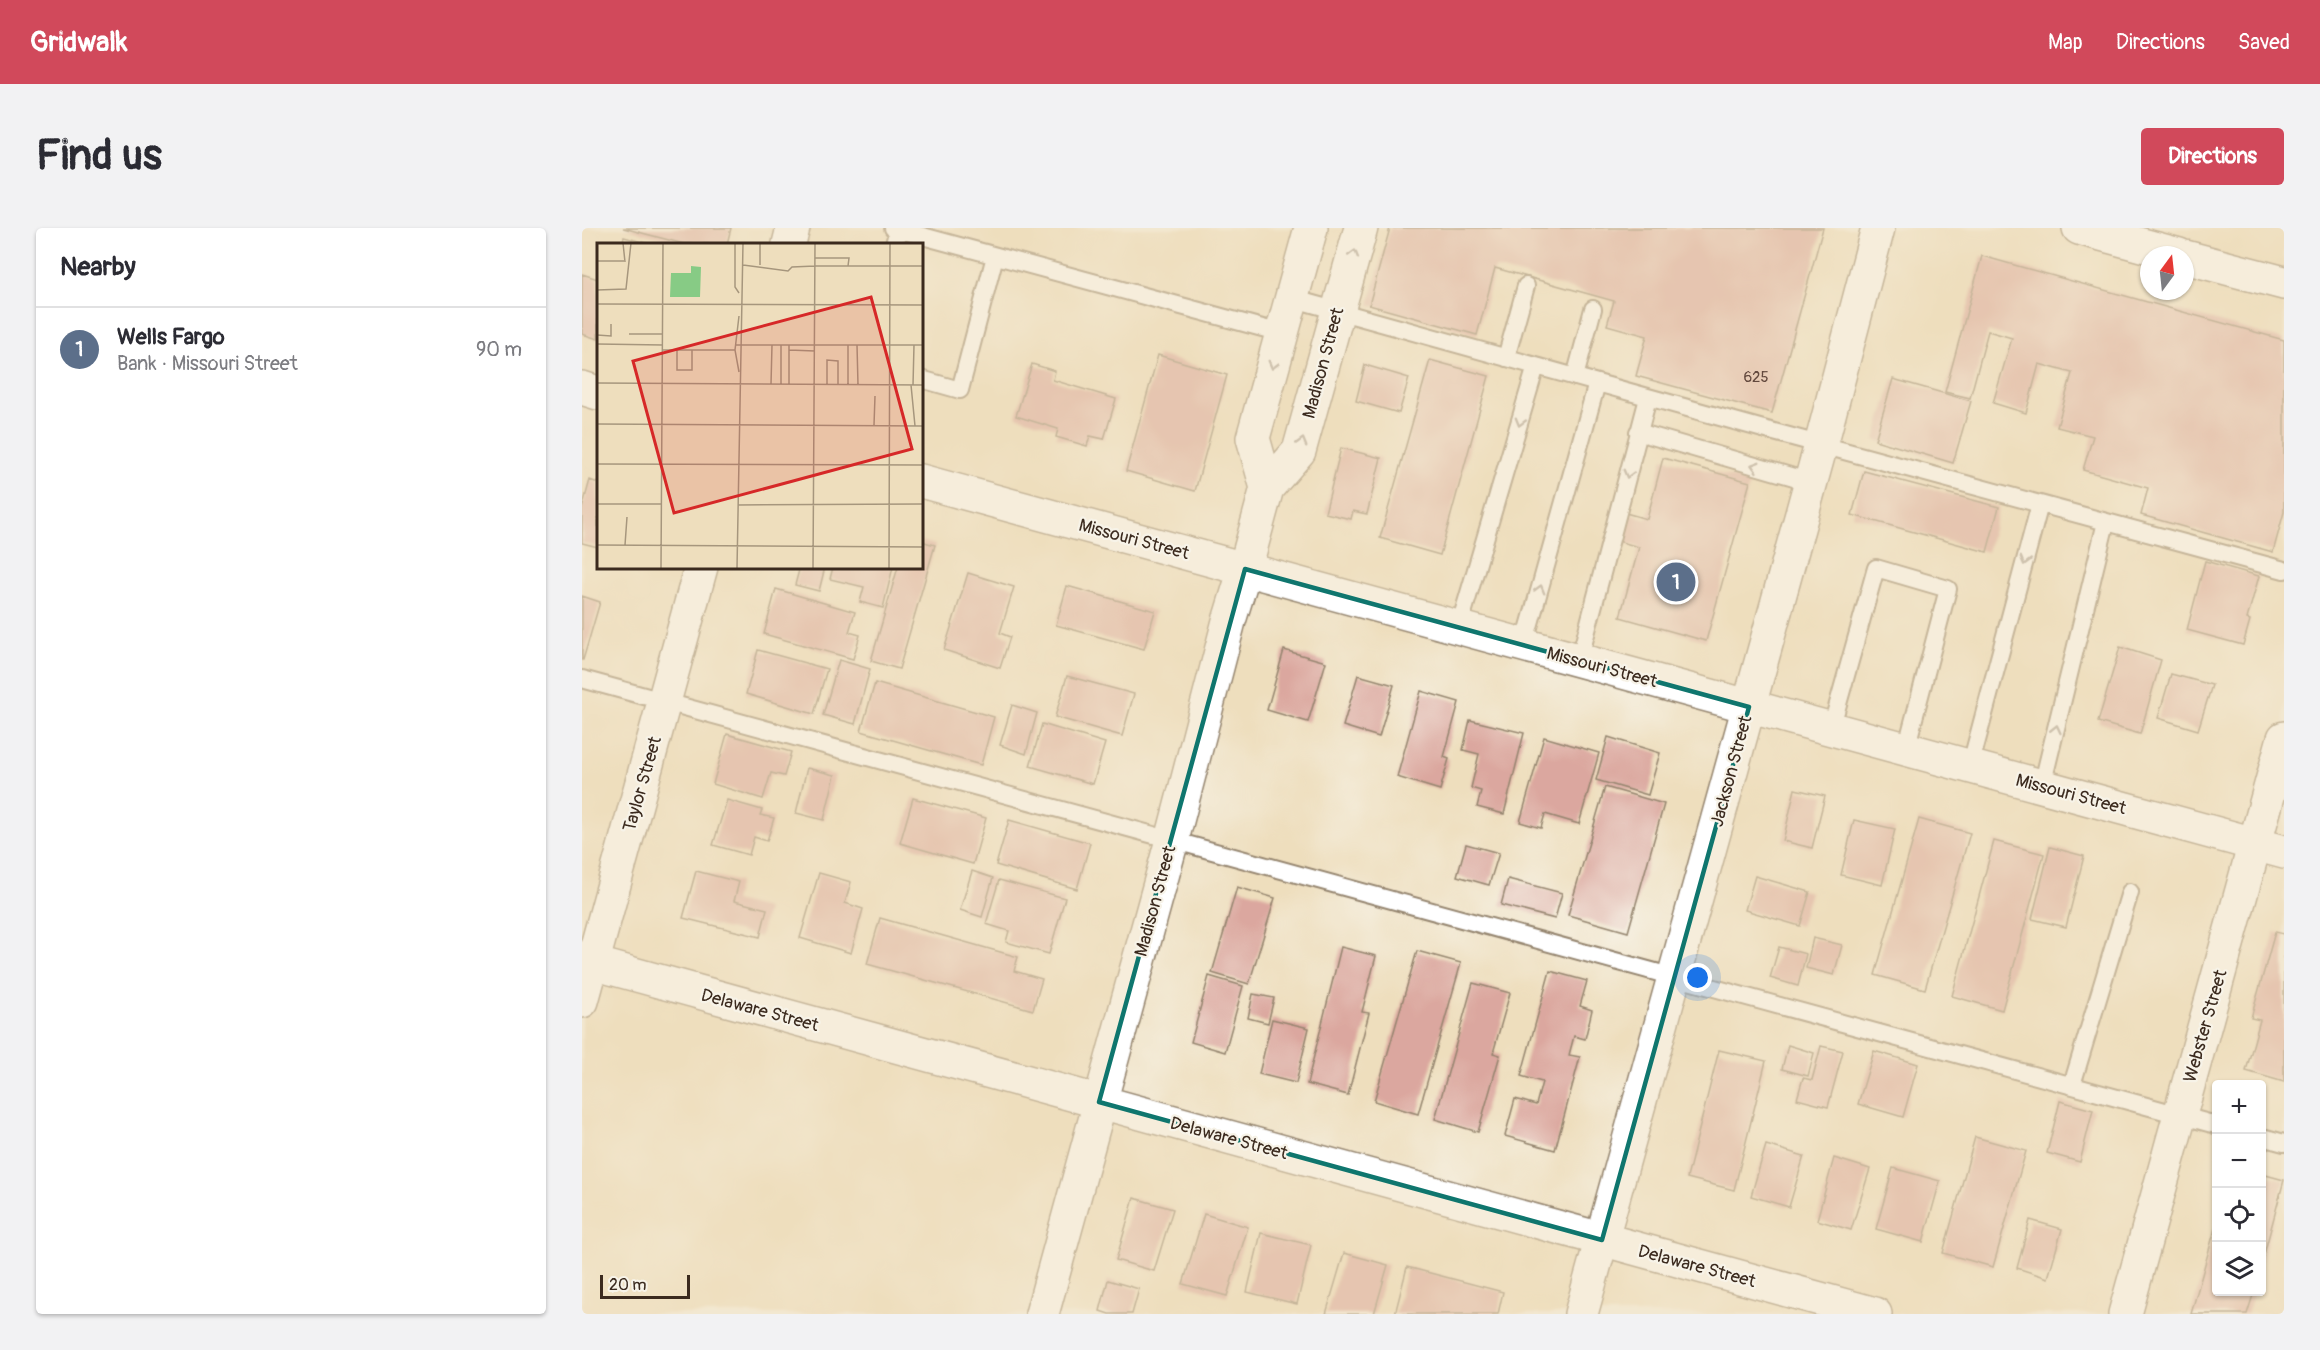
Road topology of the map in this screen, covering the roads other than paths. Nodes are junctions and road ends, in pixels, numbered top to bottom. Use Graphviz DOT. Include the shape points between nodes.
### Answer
graph roads {
  1 [pos="793,228"];
  2 [pos="1311,228"];
  3 [pos="1361,228"];
  4 [pos="1878,228"];
  5 [pos="2079,228"];
  6 [pos="895,234"];
  7 [pos="789,243"];
  8 [pos="2146,246"];
  9 [pos="995,256"];
  10 [pos="2194,259"];
  11 [pos="2284,283"];
  12 [pos="1526,286"];
  13 [pos="1291,298"];
  14 [pos="1593,309"];
  15 [pos="1338,311"];
  16 [pos="1281,333"];
  17 [pos="1506,358"];
  18 [pos="1536,366"];
  19 [pos="1575,377"];
  20 [pos="922,379"];
  21 [pos="1597,383"];
  22 [pos="582,388"];
  23 [pos="597,393"];
  24 [pos="1648,398"];
  25 [pos="1638,432"];
  26 [pos="1821,445"];
  27 [pos="922,481"];
  28 [pos="1811,482"];
  29 [pos="1267,488"];
  30 [pos="2040,504"];
  31 [pos="2106,522"];
  32 [pos="701,568"];
  33 [pos="1245,569"];
  34 [pos="2284,570"];
  35 [pos="1459,627"];
  36 [pos="1524,645"];
  37 [pos="1579,661"];
  38 [pos="582,679"];
  39 [pos="665,702"];
  40 [pos="1749,707"];
  41 [pos="1831,729"];
  42 [pos="2284,738"];
  43 [pos="1906,749"];
  44 [pos="1970,767"];
  45 [pos="2042,786"];
  46 [pos="1172,840"];
  47 [pos="2270,848"];
  48 [pos="2130,892"];
  49 [pos="587,962"];
  50 [pos="1675,977"];
  51 [pos="582,1001"];
  52 [pos="2072,1085"];
  53 [pos="1099,1102"];
  54 [pos="2180,1115"];
  55 [pos="2212,1124"];
  56 [pos="2266,1138"];
  57 [pos="2284,1143"];
  58 [pos="1602,1240"];
  59 [pos="1042,1314"];
  60 [pos="1581,1314"];
  61 [pos="1875,1314"];
  62 [pos="2125,1314"];
  1 -- 7 [label="street"];
  2 -- 13 [label="street"];
  15 -- 3 [label="street, Madison Street, one-way"];
  4 -- 26 [label="street, Jackson Street"];
  5 -- 8 [label="street"];
  6 -- 9 [label="lane"];
  9 -- 16 [label="lane"];
  9 -- 20 [label="lane" via="960,390"];
  10 -- 11 [label="street"];
  12 -- 17 [label="lane"];
  13 -- 15 [label="lane"];
  13 -- 16 [label="street"];
  14 -- 19 [label="lane"];
  15 -- 17 [label="lane"];
  29 -- 15 [label="street, Madison Street, one-way" via="1299,451"];
  16 -- 29 [label="street, one-way" via="1253,438"];
  17 -- 18 [label="lane"];
  18 -- 19 [label="lane"];
  18 -- 35 [label="lane, one-way"];
  19 -- 21 [label="lane"];
  21 -- 24 [label="lane"];
  36 -- 21 [label="lane, one-way"];
  22 -- 23 [label="street"];
  24 -- 25 [label="lane"];
  24 -- 26 [label="lane"];
  28 -- 25 [label="lane, one-way"];
  25 -- 37 [label="lane, one-way"];
  26 -- 28 [label="street, Jackson Street"];
  26 -- 30 [label="lane"];
  27 -- 33 [label="street, Missouri Street"];
  28 -- 40 [label="street, Jackson Street"];
  29 -- 33 [label="street, Madison Street"];
  30 -- 31 [label="lane"];
  30 -- 44 [label="lane, one-way"];
  31 -- 34 [label="lane"];
  45 -- 31 [label="lane, one-way"];
  32 -- 39 [label="street, Taylor Street"];
  33 -- 35 [label="street, Missouri Street"];
  33 -- 46 [label="street, Madison Street"];
  35 -- 36 [label="street, Missouri Street"];
  36 -- 37 [label="street, Missouri Street"];
  37 -- 40 [label="street, Missouri Street"];
  38 -- 39 [label="lane"];
  39 -- 46 [label="lane"];
  39 -- 49 [label="street, Taylor Street"];
  40 -- 41 [label="street, Missouri Street"];
  40 -- 50 [label="street, Jackson Street"];
  41 -- 43 [label="street, Missouri Street"];
  41 -- 43 [label="lane" via="1876,568 1948,589"];
  42 -- 47 [label="street, Webster Street"];
  43 -- 44 [label="street, Missouri Street"];
  44 -- 45 [label="street, Missouri Street"];
  45 -- 47 [label="street, Missouri Street"];
  46 -- 50 [label="lane"];
  46 -- 53 [label="street, Madison Street"];
  47 -- 54 [label="street, Webster Street"];
  48 -- 52 [label="lane"];
  49 -- 51 [label="street, Taylor Street"];
  49 -- 53 [label="street, Delaware Street"];
  50 -- 52 [label="lane"];
  50 -- 58 [label="street, Jackson Street"];
  52 -- 54 [label="lane"];
  53 -- 58 [label="street, Delaware Street"];
  53 -- 59 [label="street, Madison Street"];
  54 -- 55 [label="lane"];
  54 -- 62 [label="street, Webster Street"];
  56 -- 57 [label="lane"];
  58 -- 60 [label="street, Jackson Street"];
  58 -- 61 [label="street, Delaware Street"];
}
